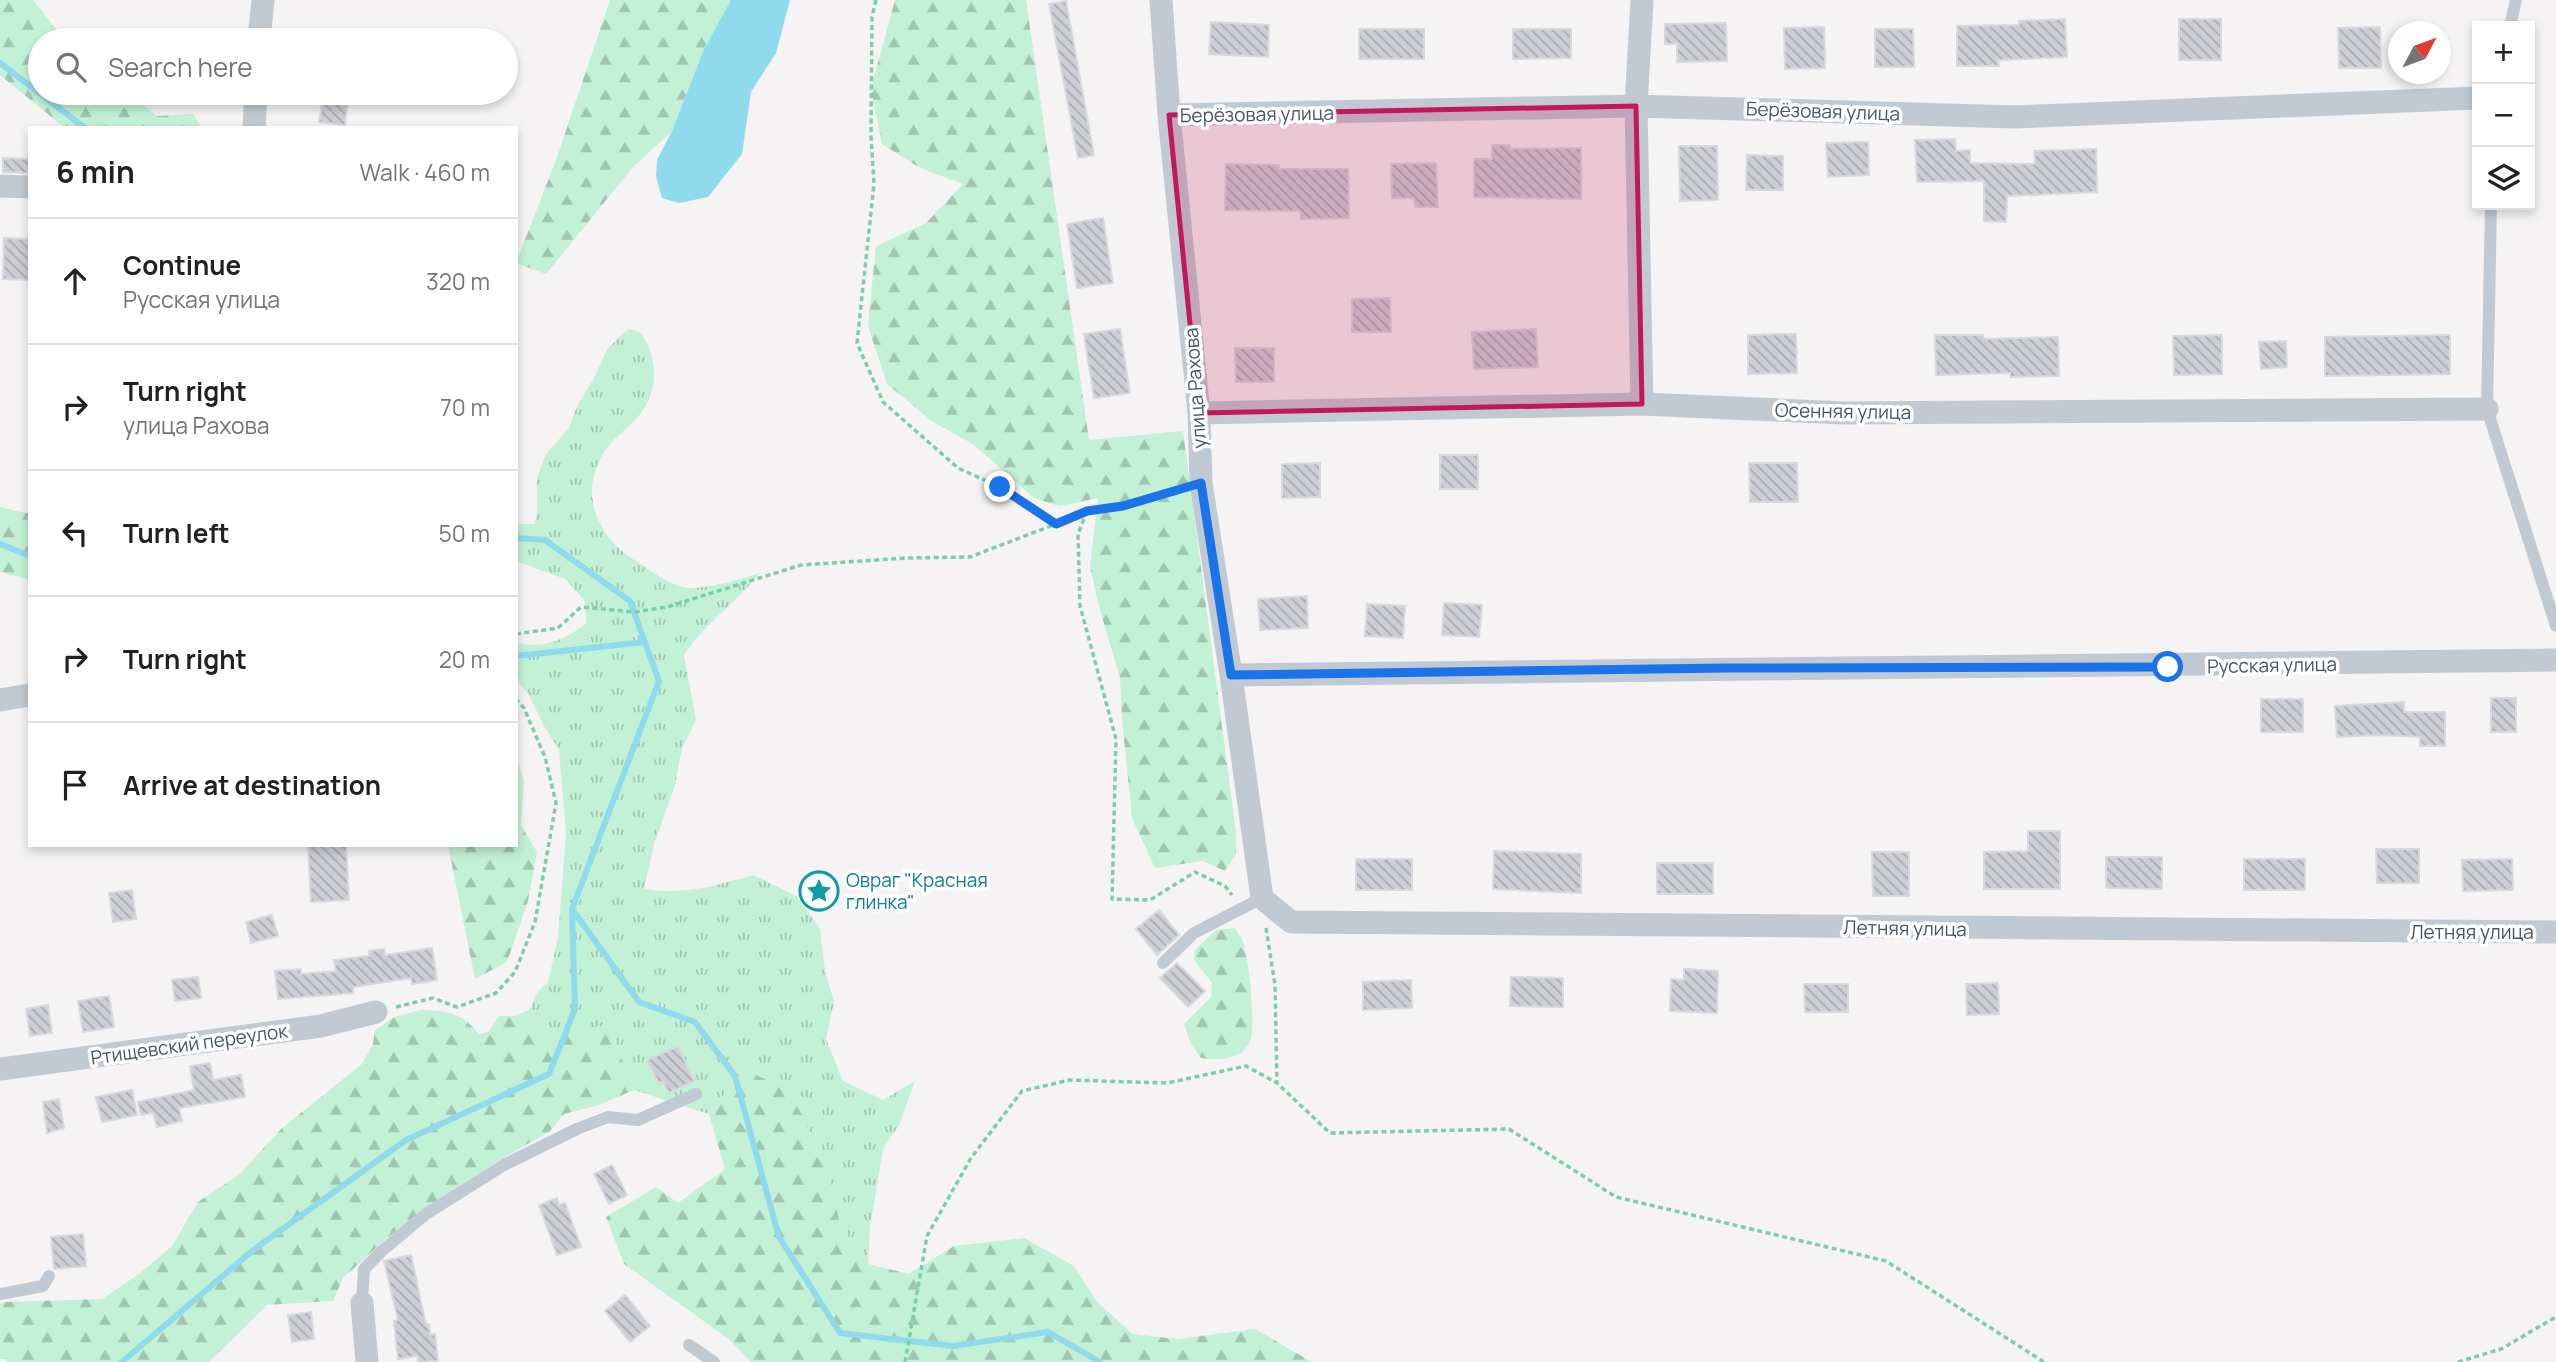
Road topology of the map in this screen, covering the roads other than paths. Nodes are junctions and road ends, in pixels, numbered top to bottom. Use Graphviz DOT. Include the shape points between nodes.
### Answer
graph roads {
  1 [pos="263,0"];
  2 [pos="1161,0"];
  3 [pos="1642,0"];
  4 [pos="2516,0"];
  5 [pos="2511,21"];
  6 [pos="260,28"];
  7 [pos="2472,98"];
  8 [pos="255,105"];
  9 [pos="1636,106"];
  10 [pos="1169,116"];
  11 [pos="254,126"];
  12 [pos="0,186"];
  13 [pos="28,187"];
  14 [pos="2491,210"];
  15 [pos="1642,404"];
  16 [pos="2487,409"];
  17 [pos="1199,413"];
  18 [pos="2556,626"];
  19 [pos="2556,660"];
  20 [pos="1231,675"];
  21 [pos="28,695"];
  22 [pos="0,700"];
  23 [pos="1253,903"];
  24 [pos="2556,933"];
  25 [pos="1163,963"];
  26 [pos="376,1012"];
  27 [pos="0,1069"];
  28 [pos="696,1094"];
  29 [pos="50,1276"];
  30 [pos="0,1294"];
  31 [pos="362,1303"];
  32 [pos="689,1345"];
  33 [pos="367,1362"];
  34 [pos="714,1362"];
  1 -- 6 [label="street"];
  2 -- 10 [label="street, улица Рахова"];
  3 -- 9 [label="street"];
  4 -- 5 [label="lane"];
  7 -- 9 [label="street, Берёзовая улица" via="2016,117"];
  8 -- 11 [label="street"];
  9 -- 10 [label="street, Берёзовая улица"];
  9 -- 15 [label="street"];
  10 -- 17 [label="street, улица Рахова"];
  12 -- 13 [label="street"];
  14 -- 16 [label="lane"];
  15 -- 16 [label="street, Осенняя улица" via="1845,413"];
  15 -- 17 [label="street, Осенняя улица"];
  16 -- 18 [label="lane"];
  17 -- 20 [label="street, улица Рахова" via="1201,483"];
  19 -- 20 [label="street, Русская улица"];
  20 -- 23 [label="street, улица Рахова"];
  21 -- 22 [label="street"];
  23 -- 24 [label="street, Летняя улица" via="1291,922"];
  23 -- 25 [label="lane" via="1195,933"];
  26 -- 27 [label="street, Ртищевский переулок" via="321,1026"];
  28 -- 31 [label="lane" via="638,1120 608,1117 577,1129 504,1166 426,1214 364,1269"];
  29 -- 30 [label="lane" via="43,1286"];
  31 -- 33 [label="street"];
  32 -- 34 [label="lane"];
}
